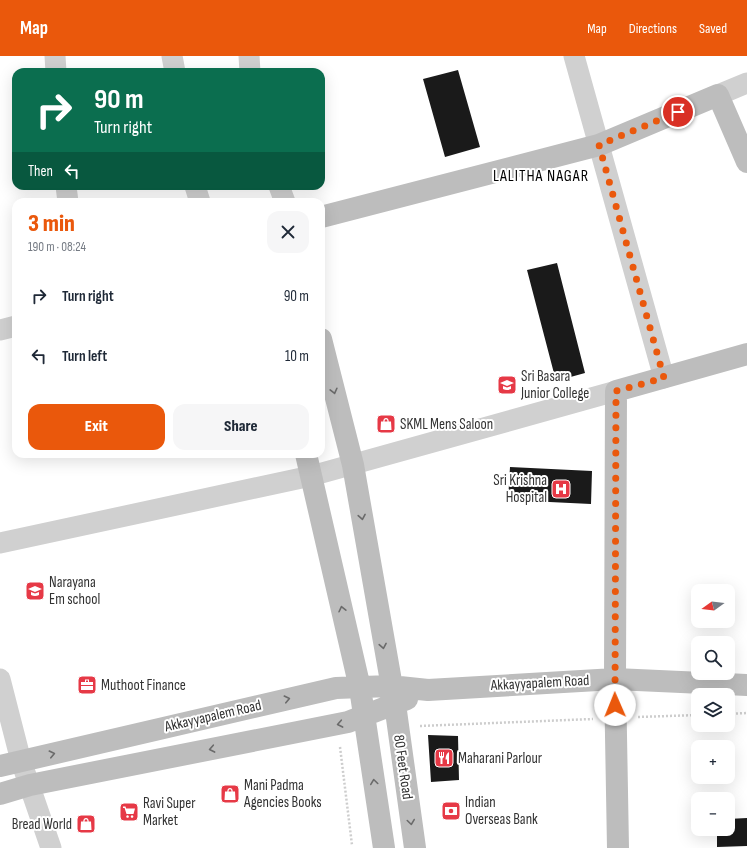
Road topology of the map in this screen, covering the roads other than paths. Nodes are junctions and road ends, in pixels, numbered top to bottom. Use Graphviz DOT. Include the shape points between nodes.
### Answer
graph roads {
  1 [pos="55,56"];
  2 [pos="172,56"];
  3 [pos="249,56"];
  4 [pos="574,56"];
  5 [pos="56,68"];
  6 [pos="174,68"];
  7 [pos="250,68"];
  8 [pos="747,83"];
  9 [pos="718,95"];
  10 [pos="599,145"];
  11 [pos="747,162"];
  12 [pos="325,216"];
  13 [pos="12,327"];
  14 [pos="0,330"];
  15 [pos="747,354"];
  16 [pos="325,355"];
  17 [pos="664,378"];
  18 [pos="616,391"];
  19 [pos="307,458"];
  20 [pos="353,465"];
  21 [pos="311,476"];
  22 [pos="0,543"];
  23 [pos="615,678"];
  24 [pos="0,679"];
  25 [pos="747,685"];
  26 [pos="360,688"];
  27 [pos="392,695"];
  28 [pos="366,726"];
  29 [pos="10,763"];
  30 [pos="30,786"];
  31 [pos="0,794"];
  32 [pos="51,848"];
  33 [pos="384,848"];
  34 [pos="414,848"];
  35 [pos="618,848"];
  1 -- 5 [label="street"];
  2 -- 6 [label="street"];
  3 -- 7 [label="street"];
  4 -- 10 [label="street"];
  8 -- 9 [label="street"];
  9 -- 10 [label="street"];
  9 -- 11 [label="street"];
  10 -- 12 [label="street"];
  10 -- 17 [label="street"];
  13 -- 14 [label="street"];
  15 -- 17 [label="street"];
  16 -- 20 [label="street, 80 Feet Road, one-way"];
  17 -- 18 [label="street"];
  18 -- 20 [label="street"];
  18 -- 23 [label="street"];
  19 -- 21 [label="street, 80 Feet Road"];
  20 -- 21 [label="street"];
  20 -- 27 [label="street, 80 Feet Road, one-way"];
  21 -- 22 [label="street"];
  26 -- 21 [label="street, 80 Feet Road, one-way"];
  23 -- 25 [label="street, Akkayyapalem Road"];
  23 -- 27 [label="street, Akkayyapalem Road" via="428,690"];
  23 -- 35 [label="street"];
  24 -- 29 [label="street"];
  26 -- 27 [label="street, Akkayyapalem Road"];
  26 -- 28 [label="street, 80 Feet Road"];
  29 -- 26 [label="street, Akkayyapalem Road, one-way" via="336,688"];
  27 -- 28 [label="street, Akkayyapalem Road"];
  27 -- 34 [label="street, 80 Feet Road, one-way"];
  28 -- 30 [label="street, Akkayyapalem Road, one-way" via="348,722"];
  33 -- 28 [label="street, 80 Feet Road, one-way"];
  29 -- 30 [label="street"];
  30 -- 31 [label="street, Akkayyapalem Road"];
  30 -- 32 [label="street"];
}
